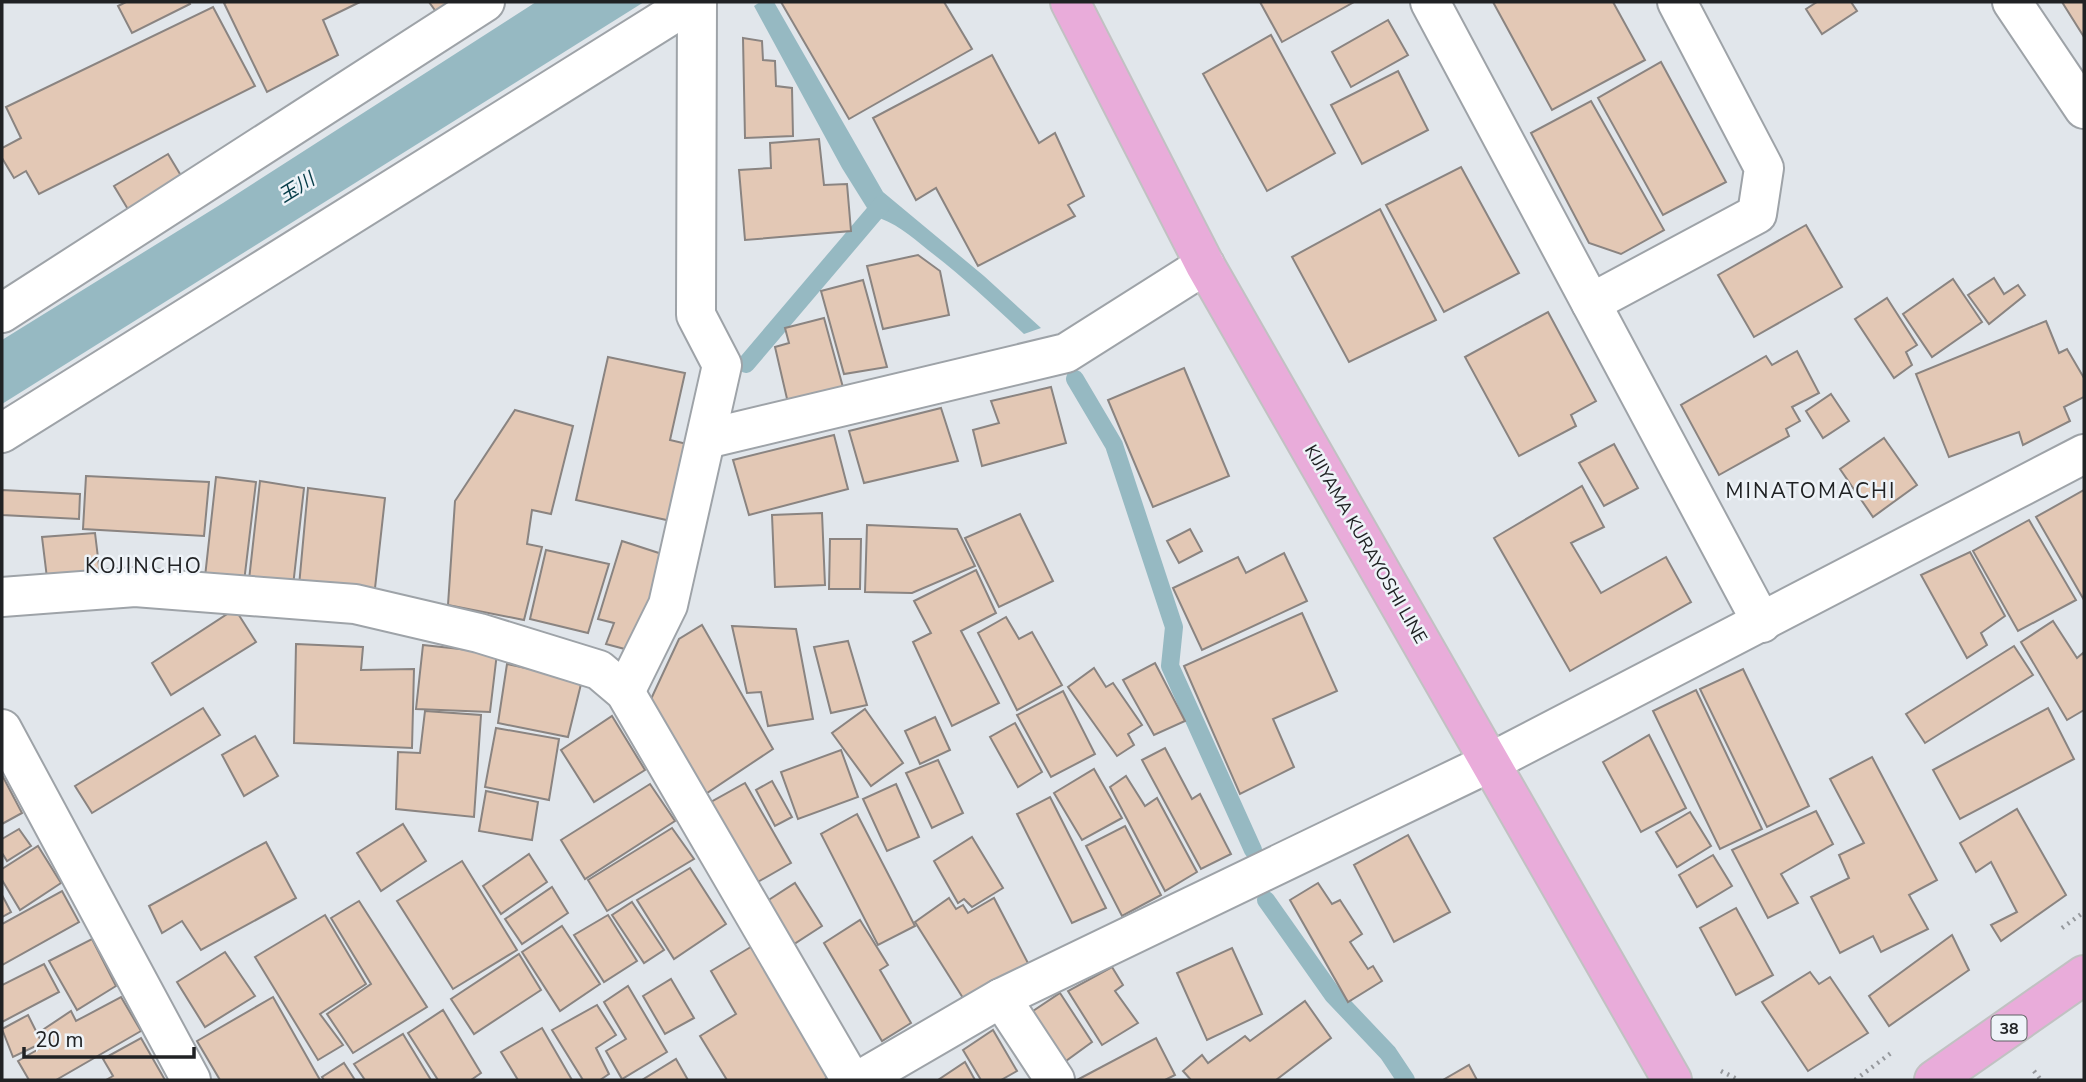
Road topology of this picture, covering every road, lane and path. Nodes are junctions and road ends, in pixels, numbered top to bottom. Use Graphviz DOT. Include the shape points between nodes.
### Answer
graph roads {
  1 [pos="485,2"];
  2 [pos="691,2"];
  3 [pos="697,2"];
  4 [pos="1070,2"];
  5 [pos="1430,2"];
  6 [pos="1677,2"];
  7 [pos="2012,2"];
  8 [pos="2084,109"];
  9 [pos="1205,265"];
  10 [pos="1591,303"];
  11 [pos="2,313"];
  12 [pos="2,433"];
  13 [pos="706,439"];
  14 [pos="2084,454"];
  15 [pos="2,597"];
  16 [pos="1762,624"];
  17 [pos="625,692"];
  18 [pos="2,729"];
  19 [pos="1491,762"];
  20 [pos="2084,975"];
  21 [pos="1001,998"];
  22 [pos="191,1080"];
  23 [pos="851,1080"];
  24 [pos="860,1080"];
  25 [pos="1055,1080"];
  26 [pos="1672,1080"];
  27 [pos="1934,1080"];
  1 -- 11 [label="street"];
  2 -- 12 [label="street"];
  3 -- 13 [label="street" via="696,315 722,365"];
  4 -- 9 [label="main road, KIJIYAMA KURAYOSHI LINE"];
  5 -- 10 [label="street"];
  6 -- 10 [label="street" via="1764,168 1757,214"];
  7 -- 8 [label="street"];
  9 -- 13 [label="street" via="1066,353"];
  9 -- 19 [label="main road, KIJIYAMA KURAYOSHI LINE"];
  10 -- 16 [label="street"];
  13 -- 17 [label="street" via="668,605"];
  14 -- 16 [label="street"];
  15 -- 17 [label="street" via="135,587 355,604 479,633 598,670"];
  16 -- 19 [label="street"];
  17 -- 23 [label="street"];
  18 -- 22 [label="street"];
  19 -- 21 [label="street"];
  19 -- 26 [label="main road, KIJIYAMA KURAYOSHI LINE"];
  20 -- 27 [label="main road, 38"];
  21 -- 24 [label="street"];
  21 -- 25 [label="street"];
}
